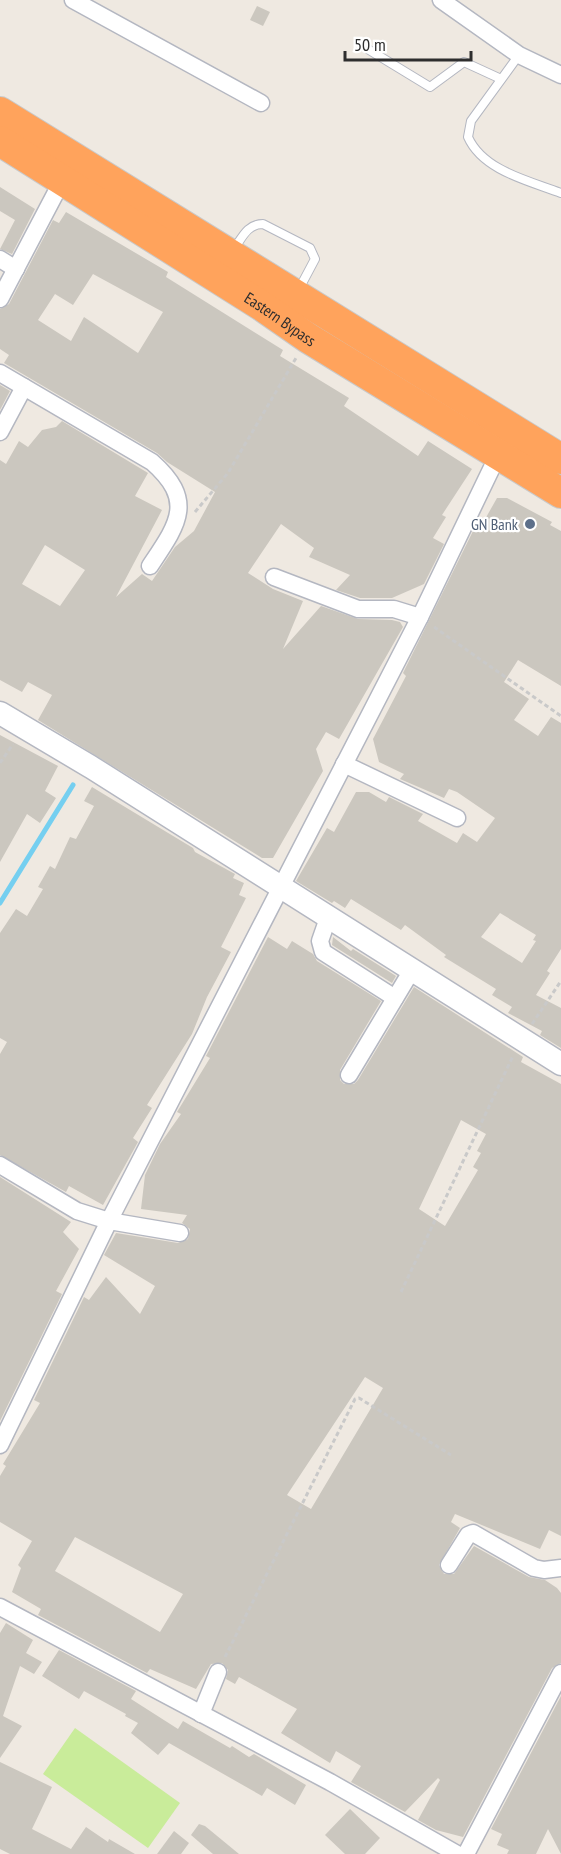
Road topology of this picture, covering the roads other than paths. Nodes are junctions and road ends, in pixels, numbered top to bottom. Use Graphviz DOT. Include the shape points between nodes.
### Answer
graph roads {
  1 [pos="73,0"];
  2 [pos="441,0"];
  3 [pos="366,48"];
  4 [pos="519,55"];
  5 [pos="561,75"];
  6 [pos="501,80"];
  7 [pos="261,103"];
  8 [pos="0,112"];
  9 [pos="0,141"];
  10 [pos="63,179"];
  11 [pos="561,193"];
  12 [pos="230,254"];
  13 [pos="0,259"];
  14 [pos="16,269"];
  15 [pos="296,296"];
  16 [pos="0,298"];
  17 [pos="0,373"];
  18 [pos="24,387"];
  19 [pos="0,432"];
  20 [pos="498,455"];
  21 [pos="561,459"];
  22 [pos="561,493"];
  23 [pos="150,566"];
  24 [pos="274,577"];
  25 [pos="420,617"];
  26 [pos="0,713"];
  27 [pos="344,764"];
  28 [pos="457,818"];
  29 [pos="281,888"];
  30 [pos="328,918"];
  31 [pos="412,970"];
  32 [pos="395,998"];
  33 [pos="561,1064"];
  34 [pos="350,1075"];
  35 [pos="0,1165"];
  36 [pos="109,1221"];
  37 [pos="180,1233"];
  38 [pos="0,1445"];
  39 [pos="450,1565"];
  40 [pos="561,1568"];
  41 [pos="0,1607"];
  42 [pos="218,1672"];
  43 [pos="561,1673"];
  44 [pos="201,1714"];
  45 [pos="457,1854"];
  46 [pos="466,1854"];
  1 -- 7 [label="street"];
  2 -- 4 [label="street"];
  3 -- 6 [label="lane" via="430,87 464,62"];
  4 -- 5 [label="street"];
  4 -- 6 [label="lane"];
  6 -- 11 [label="lane" via="471,121 468,131 472,146 505,171"];
  8 -- 12 [label="highway, Eastern Bypass"];
  9 -- 10 [label="highway, Eastern Bypass"];
  10 -- 14 [label="street"];
  10 -- 20 [label="highway, Eastern Bypass"];
  12 -- 15 [label="highway, Eastern Bypass"];
  12 -- 15 [label="lane" via="256,224 310,248 315,259"];
  13 -- 14 [label="street"];
  14 -- 16 [label="street"];
  15 -- 21 [label="highway, Eastern Bypass"];
  17 -- 18 [label="street"];
  18 -- 19 [label="street"];
  18 -- 23 [label="street" via="152,462 166,475 180,503 176,527"];
  20 -- 22 [label="highway, Eastern Bypass"];
  20 -- 25 [label="street"];
  24 -- 25 [label="street" via="358,609 394,609"];
  25 -- 27 [label="street"];
  26 -- 29 [label="street"];
  27 -- 28 [label="street"];
  27 -- 29 [label="street"];
  29 -- 30 [label="street"];
  29 -- 36 [label="street"];
  30 -- 31 [label="street"];
  30 -- 32 [label="street" via="320,940 323,952"];
  31 -- 32 [label="street"];
  31 -- 33 [label="street"];
  32 -- 34 [label="street"];
  35 -- 36 [label="street" via="77,1211"];
  36 -- 37 [label="street"];
  36 -- 38 [label="street"];
  39 -- 40 [label="street" via="473,1533 534,1568"];
  41 -- 44 [label="street"];
  42 -- 44 [label="street"];
  43 -- 46 [label="street"];
  44 -- 45 [label="street"];
}
